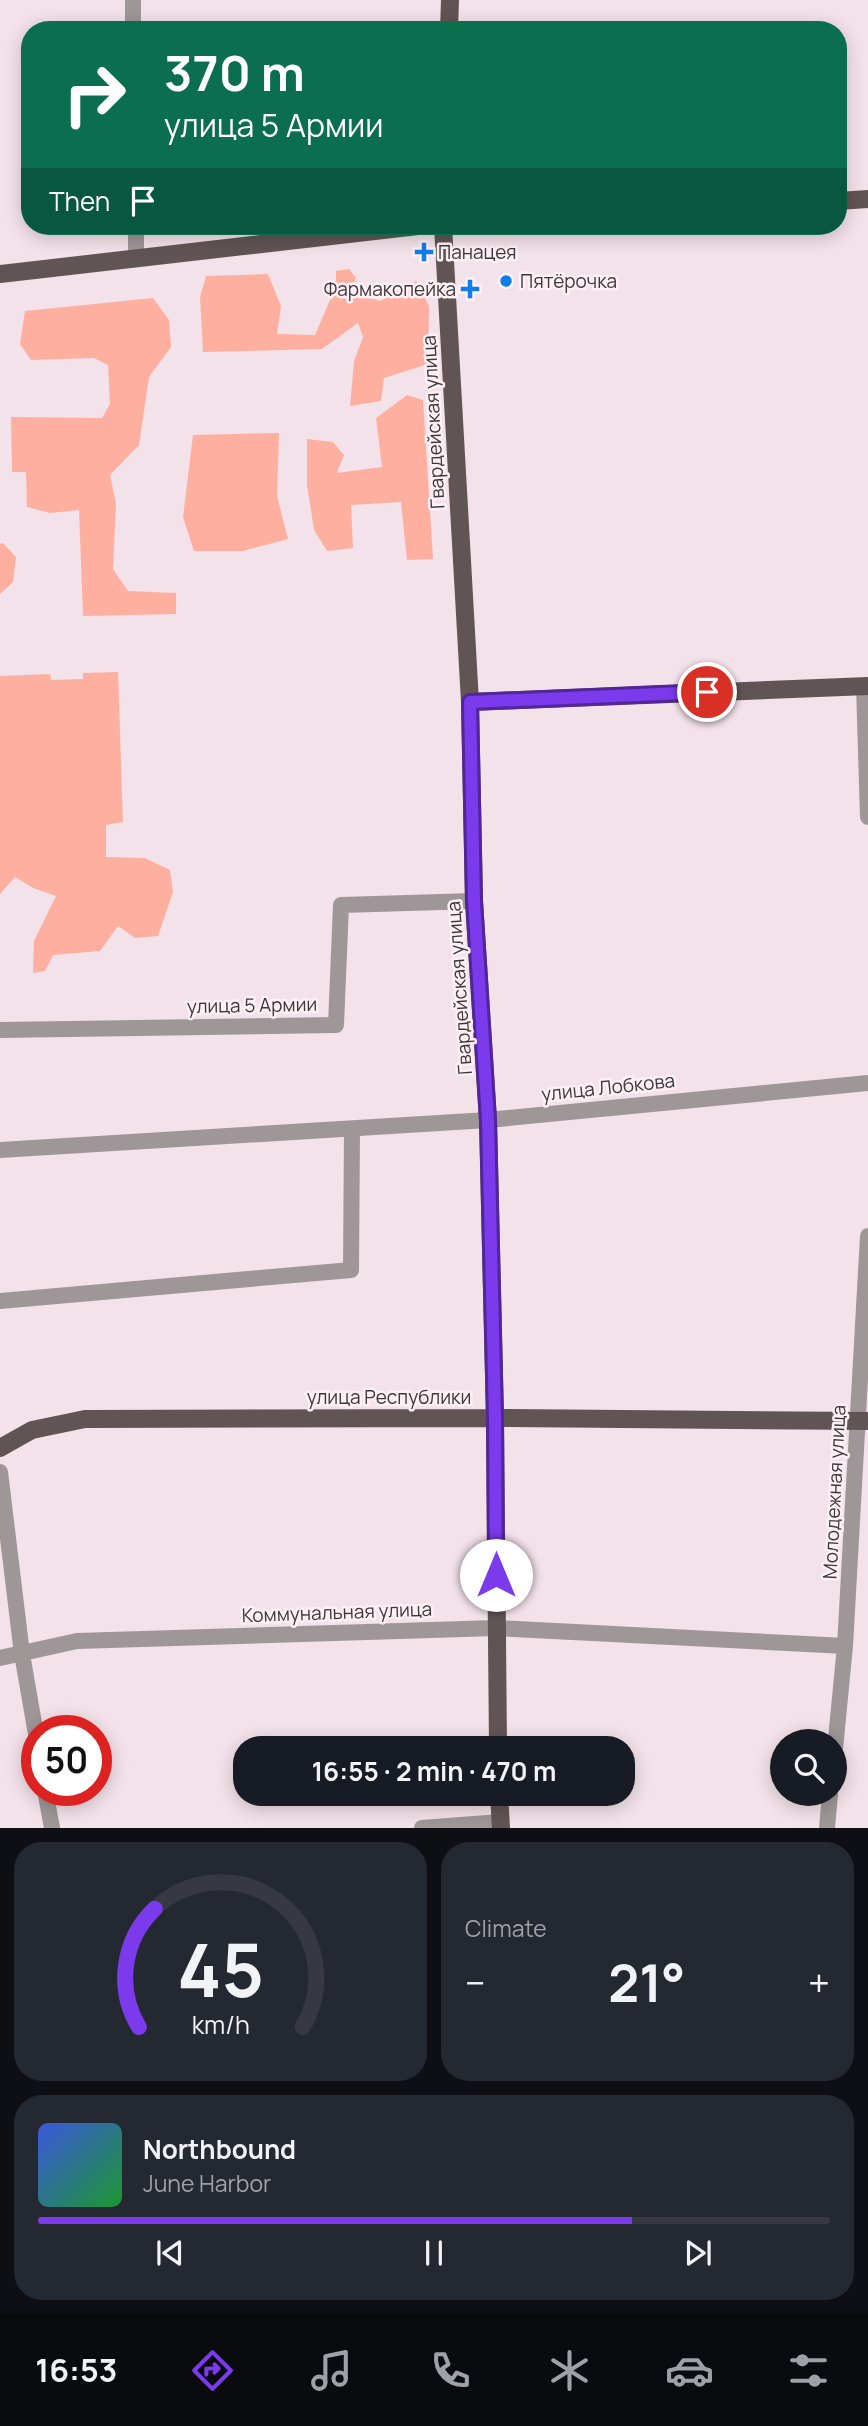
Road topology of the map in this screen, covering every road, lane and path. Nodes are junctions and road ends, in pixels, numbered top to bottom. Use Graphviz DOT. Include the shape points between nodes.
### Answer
graph roads {
  1 [pos="133,0"];
  2 [pos="450,0"];
  3 [pos="133,21"];
  4 [pos="449,21"];
  5 [pos="868,199"];
  6 [pos="847,200"];
  7 [pos="135,235"];
  8 [pos="339,235"];
  9 [pos="444,235"];
  10 [pos="136,258"];
  11 [pos="0,274"];
  12 [pos="866,686"];
  13 [pos="470,702"];
  14 [pos="868,817"];
  15 [pos="474,901"];
  16 [pos="0,1030"];
  17 [pos="868,1083"];
  18 [pos="488,1120"];
  19 [pos="352,1129"];
  20 [pos="0,1150"];
  21 [pos="868,1236"];
  22 [pos="0,1301"];
  23 [pos="495,1418"];
  24 [pos="864,1421"];
  25 [pos="0,1448"];
  26 [pos="0,1472"];
  27 [pos="496,1628"];
  28 [pos="845,1646"];
  29 [pos="22,1654"];
  30 [pos="0,1658"];
  31 [pos="33,1715"];
  32 [pos="837,1729"];
  33 [pos="498,1736"];
  34 [pos="48,1806"];
  35 [pos="499,1806"];
  36 [pos="829,1806"];
  37 [pos="500,1825"];
  38 [pos="52,1828"];
  39 [pos="422,1828"];
  40 [pos="827,1828"];
  1 -- 3 [label="street"];
  2 -- 4 [label="main road"];
  5 -- 6 [label="main road"];
  7 -- 10 [label="street"];
  8 -- 10 [label="main road"];
  9 -- 13 [label="main road, Гвардейская улица"];
  10 -- 11 [label="main road"];
  12 -- 13 [label="main road"];
  12 -- 14 [label="street"];
  13 -- 15 [label="main road, Гвардейская улица"];
  15 -- 16 [label="street, улица 5 Армии" via="341,905 336,1025"];
  15 -- 18 [label="main road, Гвардейская улица"];
  17 -- 18 [label="street, улица Лобкова"];
  18 -- 19 [label="street, улица Лобкова"];
  18 -- 23 [label="main road, Гвардейская улица"];
  19 -- 20 [label="street, улица Лобкова"];
  19 -- 22 [label="street" via="351,1270"];
  21 -- 24 [label="street, Молодежная улица"];
  23 -- 24 [label="main road, улица Республики"];
  23 -- 25 [label="main road, улица Республики" via="85,1419 32,1430"];
  23 -- 27 [label="main road, Гвардейская улица"];
  24 -- 28 [label="street, Молодежная улица"];
  26 -- 29 [label="street"];
  27 -- 28 [label="street, Коммунальная улица"];
  27 -- 29 [label="street, Коммунальная улица" via="77,1641"];
  27 -- 33 [label="main road, Гвардейская улица"];
  28 -- 32 [label="street, Молодежная улица"];
  29 -- 30 [label="street, Коммунальная улица"];
  29 -- 31 [label="street"];
  34 -- 38 [label="street"];
  35 -- 37 [label="main road"];
  36 -- 40 [label="street"];
  37 -- 39 [label="street"];
}
